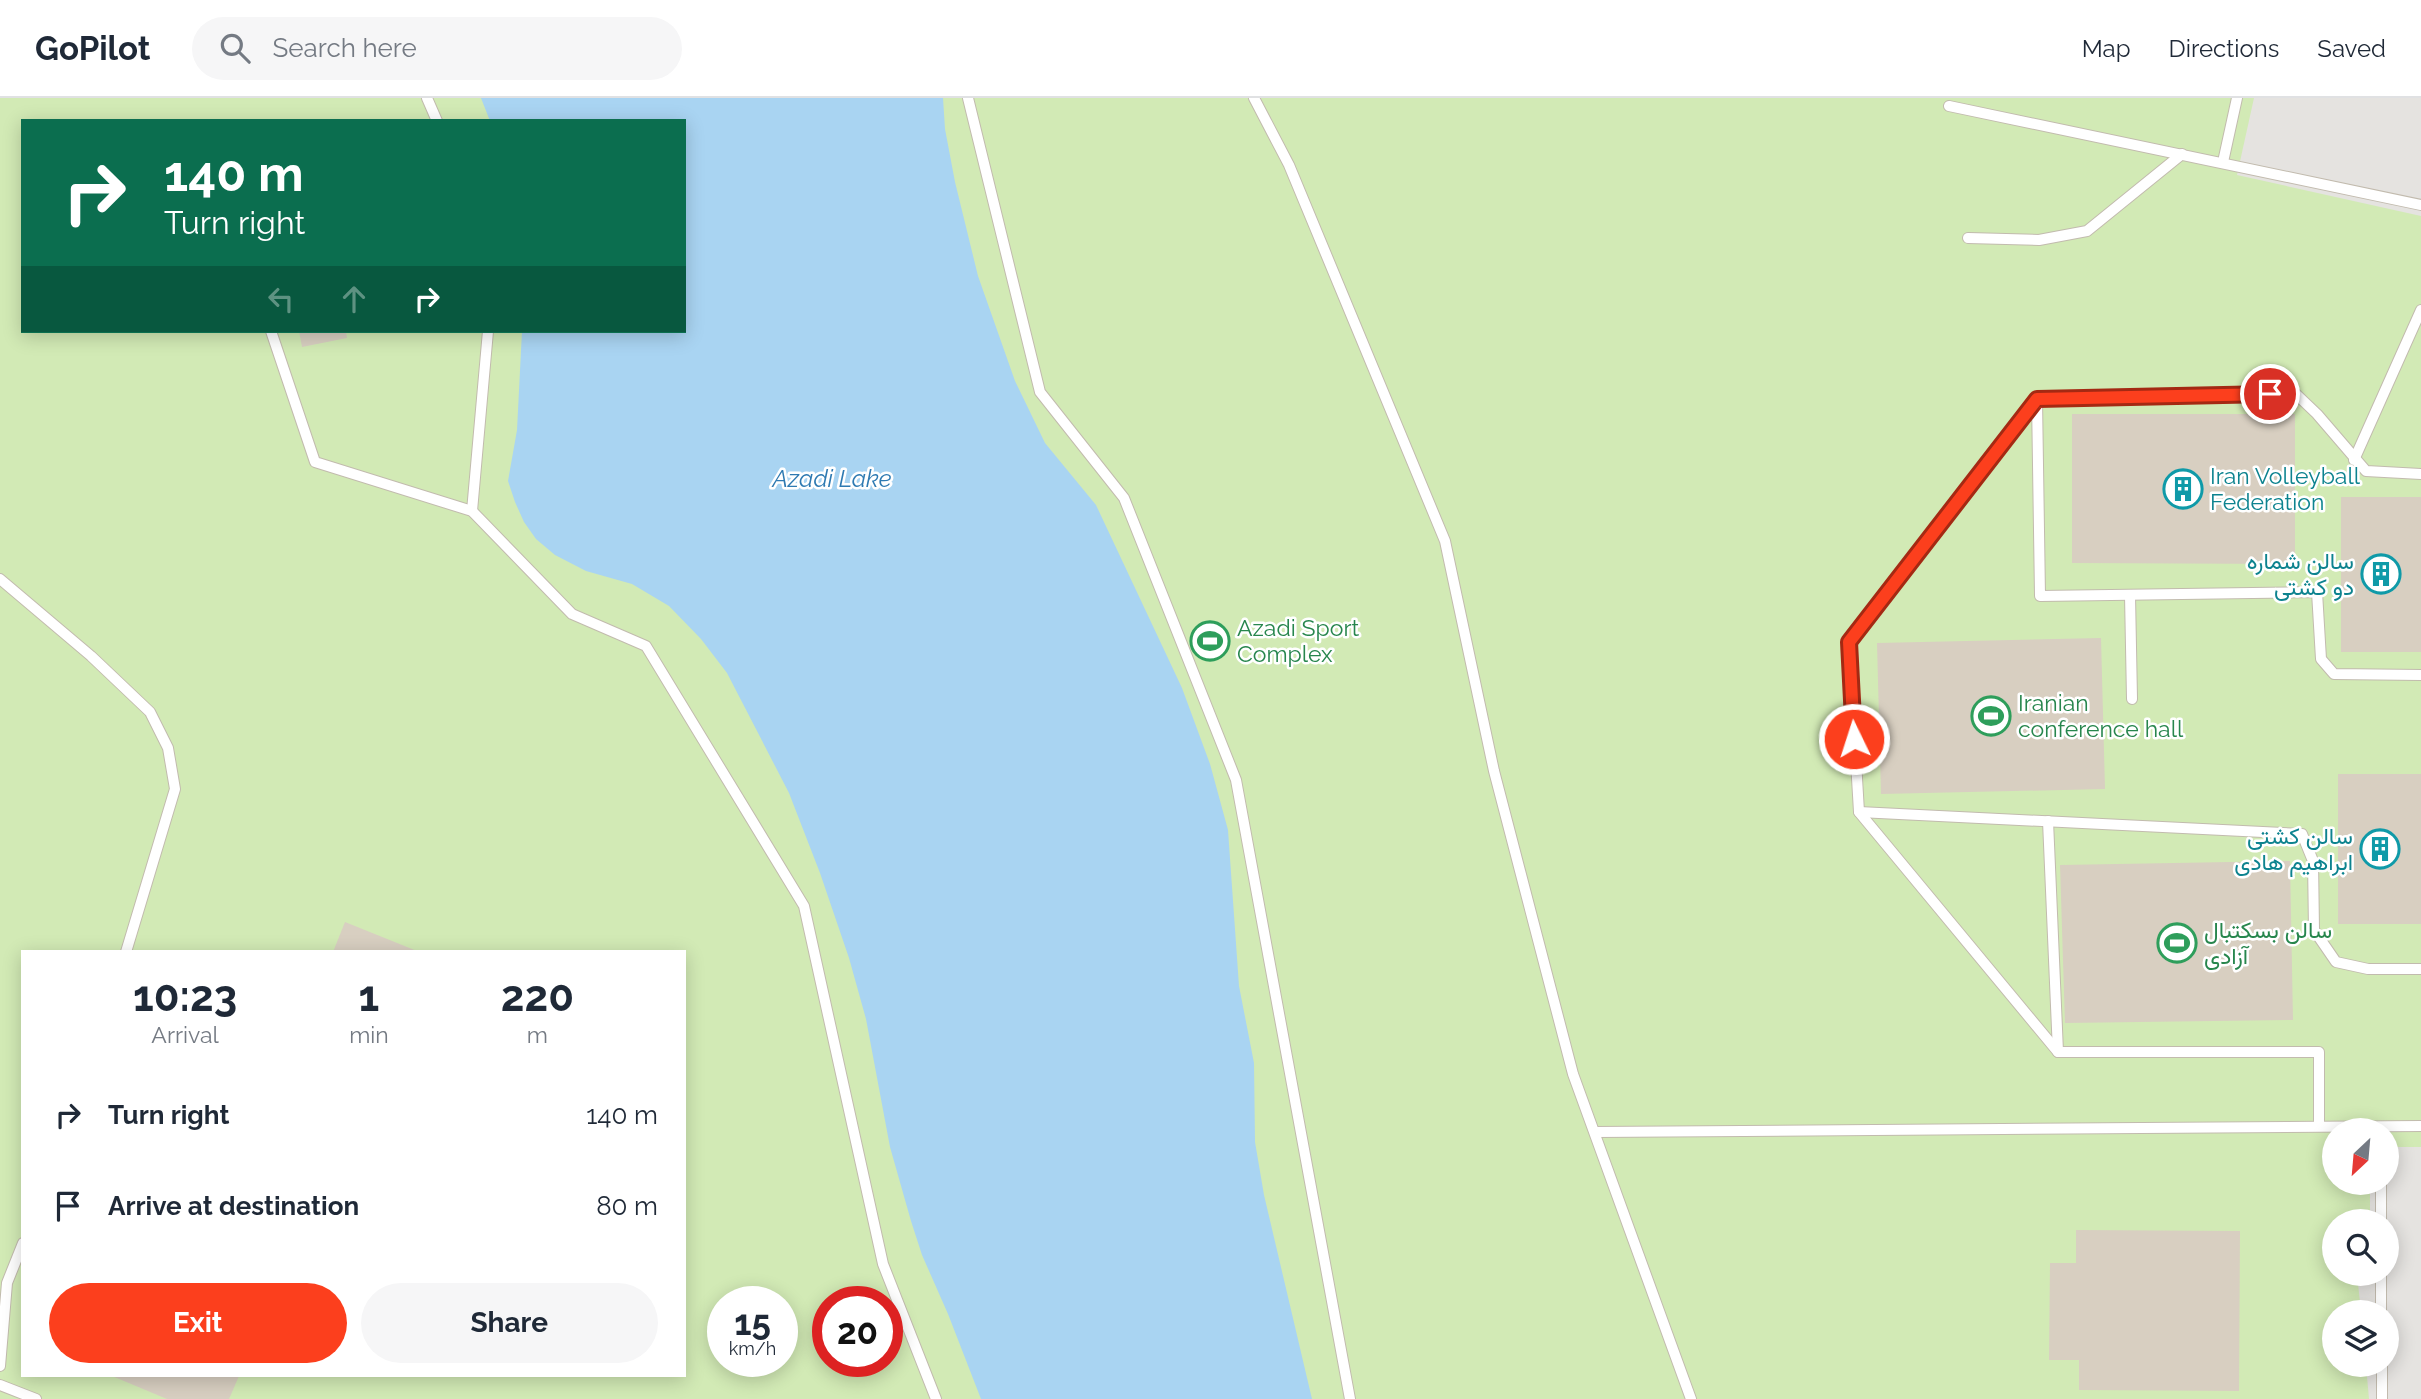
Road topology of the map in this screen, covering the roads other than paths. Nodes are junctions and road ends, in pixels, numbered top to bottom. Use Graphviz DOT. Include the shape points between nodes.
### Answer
graph roads {
  1 [pos="426,98"];
  2 [pos="968,98"];
  3 [pos="1254,98"];
  4 [pos="2236,98"];
  5 [pos="1949,106"];
  6 [pos="437,119"];
  7 [pos="2182,154"];
  8 [pos="2223,162"];
  9 [pos="2421,205"];
  10 [pos="1968,238"];
  11 [pos="2421,310"];
  12 [pos="272,333"];
  13 [pos="488,333"];
  14 [pos="2037,399"];
  15 [pos="2354,460"];
  16 [pos="2421,474"];
  17 [pos="472,511"];
  18 [pos="0,579"];
  19 [pos="2130,595"];
  20 [pos="2421,675"];
  21 [pos="2132,699"];
  22 [pos="1859,812"];
  23 [pos="2048,821"];
  24 [pos="127,950"];
  25 [pos="2421,969"];
  26 [pos="2058,1052"];
  27 [pos="2319,1126"];
  28 [pos="2421,1126"];
  29 [pos="1595,1132"];
  30 [pos="21,1248"];
  31 [pos="0,1366"];
  32 [pos="2382,1377"];
  33 [pos="0,1385"];
  34 [pos="36,1399"];
  35 [pos="936,1399"];
  36 [pos="1350,1399"];
  37 [pos="1692,1399"];
  38 [pos="2382,1399"];
  1 -- 6 [label="lane"];
  2 -- 36 [label="lane" via="1040,392 1124,498 1236,780"];
  3 -- 29 [label="lane" via="1289,165 1445,541 1498,784 1573,1074"];
  4 -- 8 [label="lane"];
  5 -- 7 [label="lane"];
  7 -- 8 [label="lane"];
  7 -- 10 [label="lane" via="2087,231 2039,240"];
  8 -- 9 [label="lane"];
  11 -- 15 [label="lane"];
  12 -- 17 [label="lane" via="315,462"];
  13 -- 17 [label="lane"];
  14 -- 15 [label="lane" via="2296,394"];
  14 -- 19 [label="lane" via="2040,596"];
  14 -- 22 [label="lane" via="1849,642"];
  15 -- 16 [label="lane" via="2366,471"];
  17 -- 35 [label="lane" via="572,614 646,646 804,906 883,1264"];
  18 -- 24 [label="lane" via="150,712 168,748 175,789"];
  19 -- 20 [label="lane" via="2317,592 2321,659 2334,674"];
  19 -- 21 [label="lane"];
  22 -- 23 [label="lane"];
  22 -- 26 [label="lane"];
  23 -- 25 [label="lane" via="2302,834 2313,861 2314,930 2336,962 2368,969"];
  23 -- 26 [label="lane"];
  26 -- 27 [label="lane" via="2319,1052"];
  27 -- 28 [label="lane"];
  27 -- 29 [label="lane"];
  29 -- 37 [label="lane"];
  30 -- 31 [label="lane" via="7,1283"];
  32 -- 38 [label="lane"];
  33 -- 34 [label="lane"];
}
